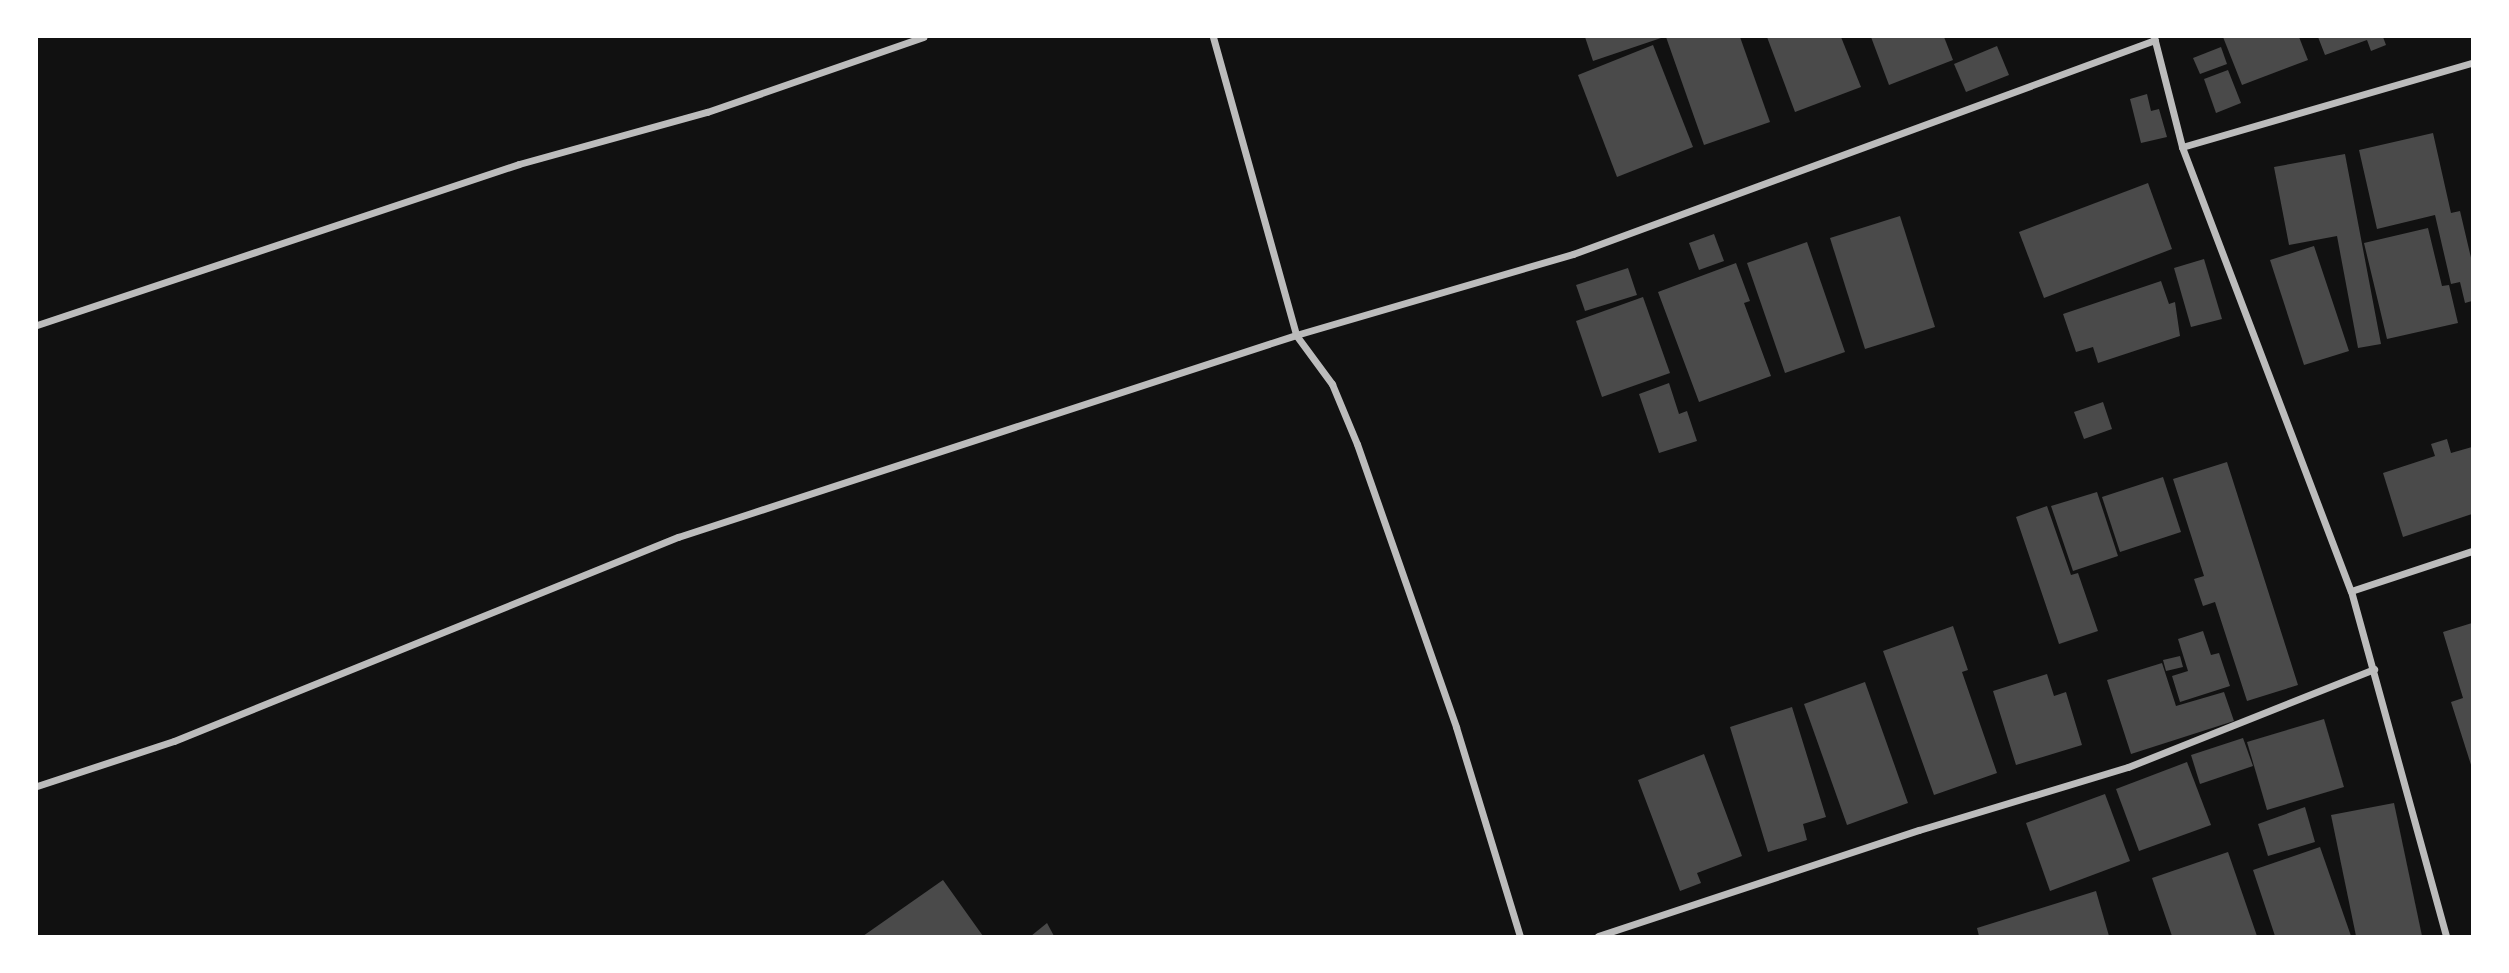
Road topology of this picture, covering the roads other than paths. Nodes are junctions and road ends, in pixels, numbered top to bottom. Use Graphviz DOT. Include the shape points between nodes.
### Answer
graph roads {
  1 [pos="923,37"];
  2 [pos="1213,37"];
  3 [pos="2154,38"];
  4 [pos="2472,63"];
  5 [pos="2182,147"];
  6 [pos="37,325"];
  7 [pos="1296,335"];
  8 [pos="2472,551"];
  9 [pos="2351,591"];
  10 [pos="2374,669"];
  11 [pos="37,786"];
  12 [pos="1520,936"];
  13 [pos="1598,936"];
  14 [pos="2446,936"];
  1 -- 6 [label="street" via="707,112 519,164"];
  2 -- 7 [label="street"];
  3 -- 5 [label="street"];
  3 -- 7 [label="street" via="1573,254"];
  4 -- 5 [label="street"];
  5 -- 9 [label="street"];
  7 -- 11 [label="street" via="678,537 174,741"];
  7 -- 12 [label="street" via="1332,384 1357,444 1456,727"];
  8 -- 9 [label="street"];
  9 -- 10 [label="street"];
  10 -- 13 [label="street" via="2128,767"];
  10 -- 14 [label="street"];
}
